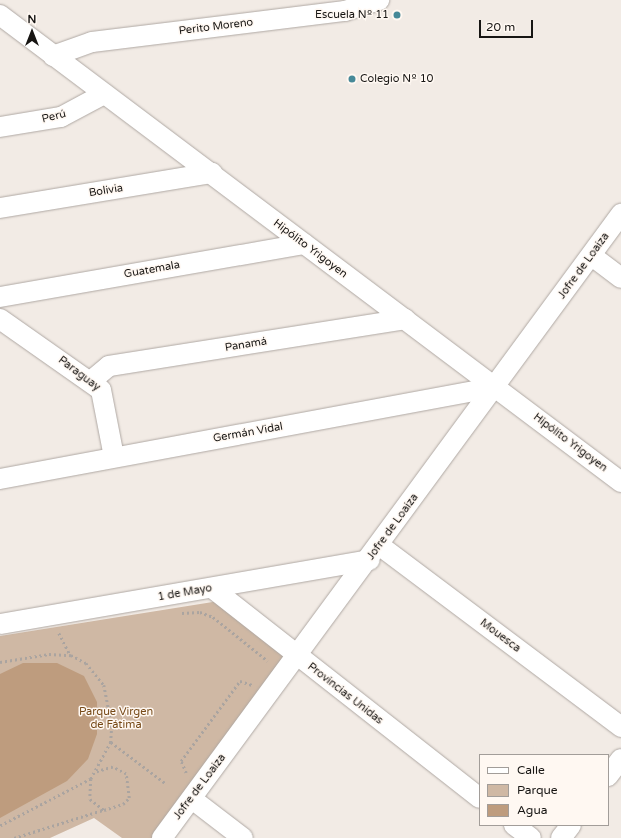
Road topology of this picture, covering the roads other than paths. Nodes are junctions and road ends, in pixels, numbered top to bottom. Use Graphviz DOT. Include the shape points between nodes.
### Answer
graph roads {
  1 [pos="379,0"];
  2 [pos="0,15"];
  3 [pos="53,56"];
  4 [pos="104,94"];
  5 [pos="0,127"];
  6 [pos="212,173"];
  7 [pos="0,208"];
  8 [pos="621,214"];
  9 [pos="304,244"];
  10 [pos="592,256"];
  11 [pos="621,278"];
  12 [pos="0,297"];
  13 [pos="0,319"];
  14 [pos="405,319"];
  15 [pos="91,381"];
  16 [pos="496,388"];
  17 [pos="114,457"];
  18 [pos="0,479"];
  19 [pos="621,482"];
  20 [pos="374,552"];
  21 [pos="212,588"];
  22 [pos="0,624"];
  23 [pos="297,656"];
  24 [pos="621,727"];
  25 [pos="621,758"];
  26 [pos="609,775"];
  27 [pos="191,789"];
  28 [pos="479,797"];
  29 [pos="515,826"];
  30 [pos="570,826"];
  31 [pos="162,838"];
  32 [pos="244,838"];
  33 [pos="531,838"];
  34 [pos="561,838"];
  1 -- 3 [label="street, Perito Moreno" via="345,11 92,42"];
  2 -- 3 [label="street, Hipólito Yrigoyen"];
  3 -- 4 [label="street, Hipólito Yrigoyen"];
  4 -- 5 [label="street, Perú" via="61,117"];
  4 -- 6 [label="street, Hipólito Yrigoyen"];
  6 -- 7 [label="street, Bolivia"];
  6 -- 9 [label="street, Hipólito Yrigoyen"];
  8 -- 10 [label="street, Jofre de Loaiza"];
  9 -- 12 [label="street, Guatemala"];
  9 -- 14 [label="street, Hipólito Yrigoyen"];
  10 -- 11 [label="street"];
  10 -- 16 [label="street, Jofre de Loaiza"];
  13 -- 15 [label="street, Paraguay"];
  14 -- 15 [label="street, Panamá" via="109,366"];
  14 -- 16 [label="street, Hipólito Yrigoyen"];
  15 -- 17 [label="street, Paraguay" via="106,399"];
  16 -- 17 [label="street, Germán Vidal"];
  16 -- 19 [label="street, Hipólito Yrigoyen"];
  16 -- 20 [label="street, Jofre de Loaiza"];
  17 -- 18 [label="street, Germán Vidal"];
  20 -- 21 [label="street, 1 de Mayo"];
  20 -- 23 [label="street, Jofre de Loaiza"];
  20 -- 24 [label="street, Mouesca"];
  21 -- 22 [label="street, 1 de Mayo"];
  21 -- 23 [label="street, Provincias Unidas"];
  23 -- 27 [label="street, Jofre de Loaiza"];
  23 -- 28 [label="street, Provincias Unidas"];
  25 -- 26 [label="street"];
  27 -- 31 [label="street, Jofre de Loaiza"];
  27 -- 32 [label="street"];
  29 -- 33 [label="street"];
  30 -- 34 [label="street"];
}
